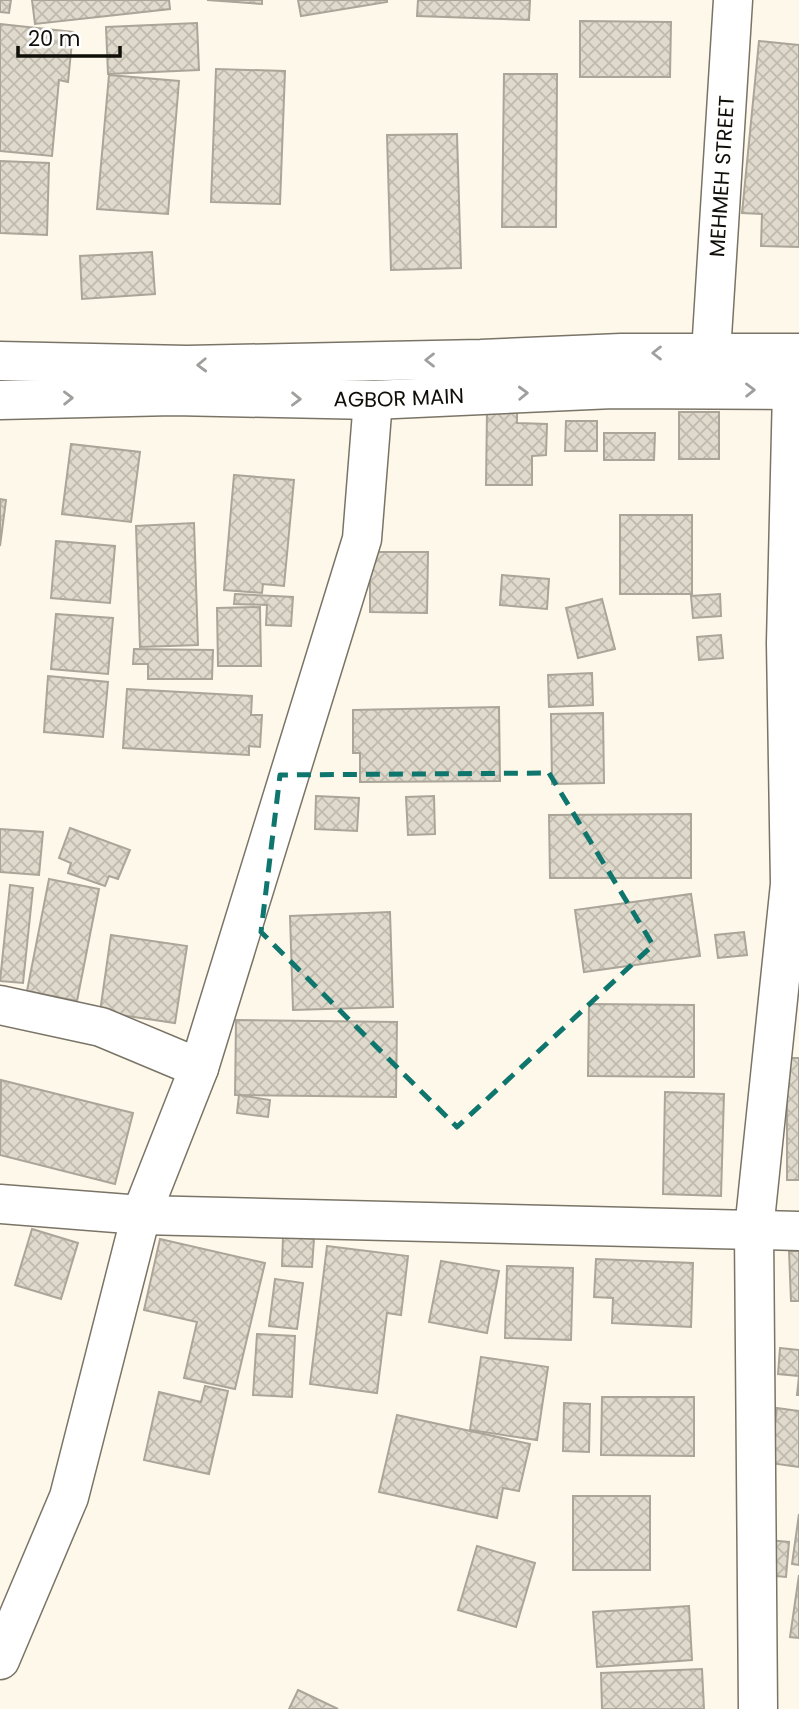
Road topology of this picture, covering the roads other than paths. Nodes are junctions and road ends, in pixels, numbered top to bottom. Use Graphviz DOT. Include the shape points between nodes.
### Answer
graph roads {
  1 [pos="733,0"];
  2 [pos="711,353"];
  3 [pos="0,361"];
  4 [pos="797,377"];
  5 [pos="0,400"];
  6 [pos="373,401"];
  7 [pos="795,884"];
  8 [pos="0,1004"];
  9 [pos="199,1068"];
  10 [pos="0,1204"];
  11 [pos="141,1215"];
  12 [pos="754,1230"];
  13 [pos="799,1231"];
  14 [pos="0,1660"];
  15 [pos="758,1709"];
  1 -- 2 [label="street, MEHMEH STREET"];
  2 -- 3 [label="street, AGBOR MAIN, one-way" via="187,365"];
  2 -- 4 [label="street, AGBOR MAIN"];
  6 -- 4 [label="street, AGBOR MAIN, one-way"];
  4 -- 7 [label="street" via="786,643"];
  5 -- 6 [label="street, AGBOR MAIN, one-way" via="173,396"];
  6 -- 9 [label="street" via="362,539"];
  7 -- 12 [label="street"];
  8 -- 9 [label="street" via="100,1027"];
  9 -- 11 [label="street"];
  10 -- 11 [label="street"];
  11 -- 12 [label="street"];
  11 -- 14 [label="street" via="69,1497"];
  12 -- 13 [label="street"];
  12 -- 15 [label="street"];
}
